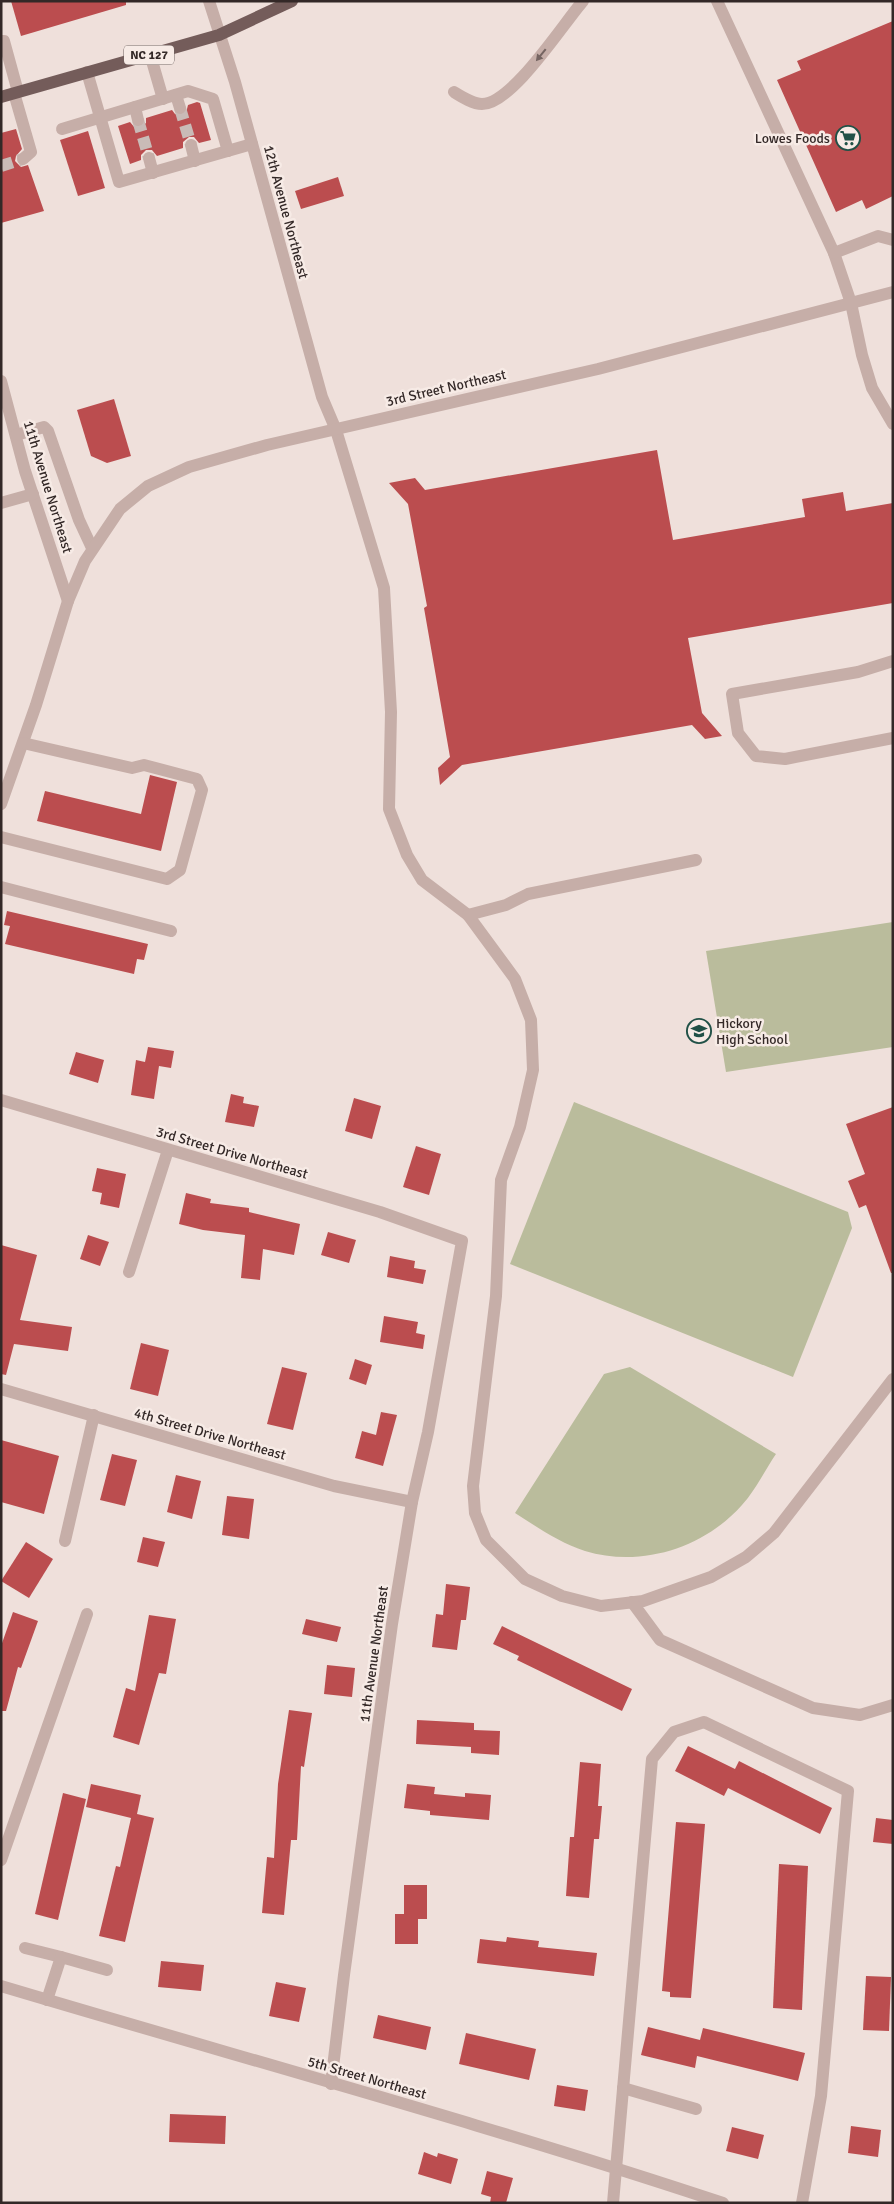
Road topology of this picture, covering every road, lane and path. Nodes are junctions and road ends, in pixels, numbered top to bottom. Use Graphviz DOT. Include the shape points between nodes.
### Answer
graph roads {
  1 [pos="209,1"];
  2 [pos="292,1"];
  3 [pos="583,1"];
  4 [pos="717,1"];
  5 [pos="219,35"];
  6 [pos="2,38"];
  7 [pos="150,54"];
  8 [pos="87,72"];
  9 [pos="454,92"];
  10 [pos="11,94"];
  11 [pos="176,95"];
  12 [pos="164,99"];
  13 [pos="135,107"];
  14 [pos="180,108"];
  15 [pos="99,118"];
  16 [pos="138,120"];
  17 [pos="62,129"];
  18 [pos="252,144"];
  19 [pos="191,146"];
  20 [pos="228,151"];
  21 [pos="149,158"];
  22 [pos="23,159"];
  23 [pos="195,160"];
  24 [pos="153,173"];
  25 [pos="893,240"];
  26 [pos="834,253"];
  27 [pos="893,292"];
  28 [pos="852,303"];
  29 [pos="1,381"];
  30 [pos="893,424"];
  31 [pos="336,430"];
  32 [pos="16,435"];
  33 [pos="33,494"];
  34 [pos="1,503"];
  35 [pos="92,548"];
  36 [pos="68,601"];
  37 [pos="893,661"];
  38 [pos="893,738"];
  39 [pos="22,743"];
  40 [pos="1,804"];
  41 [pos="1,837"];
  42 [pos="696,860"];
  43 [pos="1,887"];
  44 [pos="468,915"];
  45 [pos="171,931"];
  46 [pos="1,1100"];
  47 [pos="168,1150"];
  48 [pos="453,1238"];
  49 [pos="129,1272"];
  50 [pos="893,1379"];
  51 [pos="1,1389"];
  52 [pos="94,1415"];
  53 [pos="412,1502"];
  54 [pos="64,1541"];
  55 [pos="632,1602"];
  56 [pos="87,1614"];
  57 [pos="893,1705"];
  58 [pos="1,1860"];
  59 [pos="25,1948"];
  60 [pos="61,1957"];
  61 [pos="108,1970"];
  62 [pos="1,1986"];
  63 [pos="46,2000"];
  64 [pos="331,2084"];
  65 [pos="623,2088"];
  66 [pos="696,2109"];
  67 [pos="616,2167"];
  68 [pos="613,2203"];
  69 [pos="723,2203"];
  70 [pos="802,2203"];
  1 -- 5 [label="street, 12th Avenue Northeast"];
  2 -- 5 [label="main road, NC 127"];
  3 -- 9 [label="street, one-way" via="524,76 498,99 482,104"];
  4 -- 26 [label="street"];
  5 -- 7 [label="main road, NC 127"];
  5 -- 18 [label="street, 12th Avenue Northeast"];
  6 -- 10 [label="street"];
  7 -- 8 [label="main road, NC 127"];
  7 -- 12 [label="street"];
  8 -- 10 [label="main road, NC 127"];
  8 -- 15 [label="street"];
  10 -- 22 [label="street" via="31,152"];
  11 -- 12 [label="street"];
  11 -- 14 [label="street"];
  11 -- 20 [label="street" via="188,91 213,99"];
  12 -- 13 [label="street"];
  13 -- 15 [label="street"];
  13 -- 16 [label="street"];
  15 -- 17 [label="street"];
  15 -- 24 [label="street" via="119,182"];
  18 -- 20 [label="street"];
  18 -- 31 [label="street, 12th Avenue Northeast" via="322,397"];
  19 -- 23 [label="street"];
  20 -- 23 [label="street"];
  21 -- 24 [label="street"];
  23 -- 24 [label="street"];
  25 -- 26 [label="street" via="878,236"];
  26 -- 28 [label="street"];
  27 -- 28 [label="street, 3rd Street Northeast"];
  28 -- 30 [label="street" via="870,382"];
  28 -- 31 [label="street, 3rd Street Northeast" via="598,369"];
  29 -- 32 [label="street, 11th Avenue Northeast"];
  31 -- 35 [label="street, 3rd Street Northeast" via="232,455 164,477 120,509"];
  31 -- 44 [label="street, 12th Avenue Northeast" via="384,588 391,712 388,809 407,855 422,880"];
  32 -- 33 [label="street, 11th Avenue Northeast"];
  32 -- 35 [label="street" via="44,427 48,431"];
  33 -- 34 [label="street"];
  33 -- 36 [label="street, 11th Avenue Northeast"];
  35 -- 36 [label="street, 3rd Street Northeast"];
  36 -- 39 [label="street, 3rd Street Northeast"];
  37 -- 38 [label="street" via="858,672 732,694 738,733 756,756 785,759"];
  39 -- 40 [label="street, 3rd Street Northeast"];
  39 -- 41 [label="street" via="132,768 144,765 197,779 202,790 180,870 167,879"];
  42 -- 44 [label="street" via="528,894 506,905"];
  43 -- 45 [label="street"];
  44 -- 55 [label="street, 12th Avenue Northeast" via="515,979 531,1020 533,1070 520,1127 501,1180 496,1296 473,1486 476,1513 486,1540 525,1579 562,1596 601,1606"];
  46 -- 47 [label="street, 3rd Street Drive Northeast"];
  47 -- 48 [label="street, 3rd Street Drive Northeast" via="380,1212"];
  47 -- 49 [label="street"];
  48 -- 53 [label="street, 11th Avenue Northeast" via="462,1241 428,1432"];
  50 -- 55 [label="street, 12th Avenue Northeast" via="774,1533 753,1551 711,1576"];
  51 -- 52 [label="street, 4th Street Drive Northeast"];
  52 -- 53 [label="street, 4th Street Drive Northeast" via="334,1486"];
  52 -- 54 [label="street"];
  53 -- 64 [label="street, 11th Avenue Northeast" via="392,1624"];
  55 -- 57 [label="street" via="660,1640 813,1708 860,1715"];
  56 -- 58 [label="street"];
  59 -- 60 [label="street"];
  60 -- 61 [label="street"];
  60 -- 63 [label="street"];
  62 -- 63 [label="street, 5th Street Northeast"];
  63 -- 64 [label="street, 5th Street Northeast"];
  64 -- 67 [label="street, 5th Street Northeast"];
  65 -- 66 [label="street"];
  65 -- 67 [label="street"];
  65 -- 70 [label="street" via="652,1759 674,1732 704,1722 848,1791 821,2096"];
  67 -- 68 [label="street"];
  67 -- 69 [label="street, 5th Street Northeast"];
}
